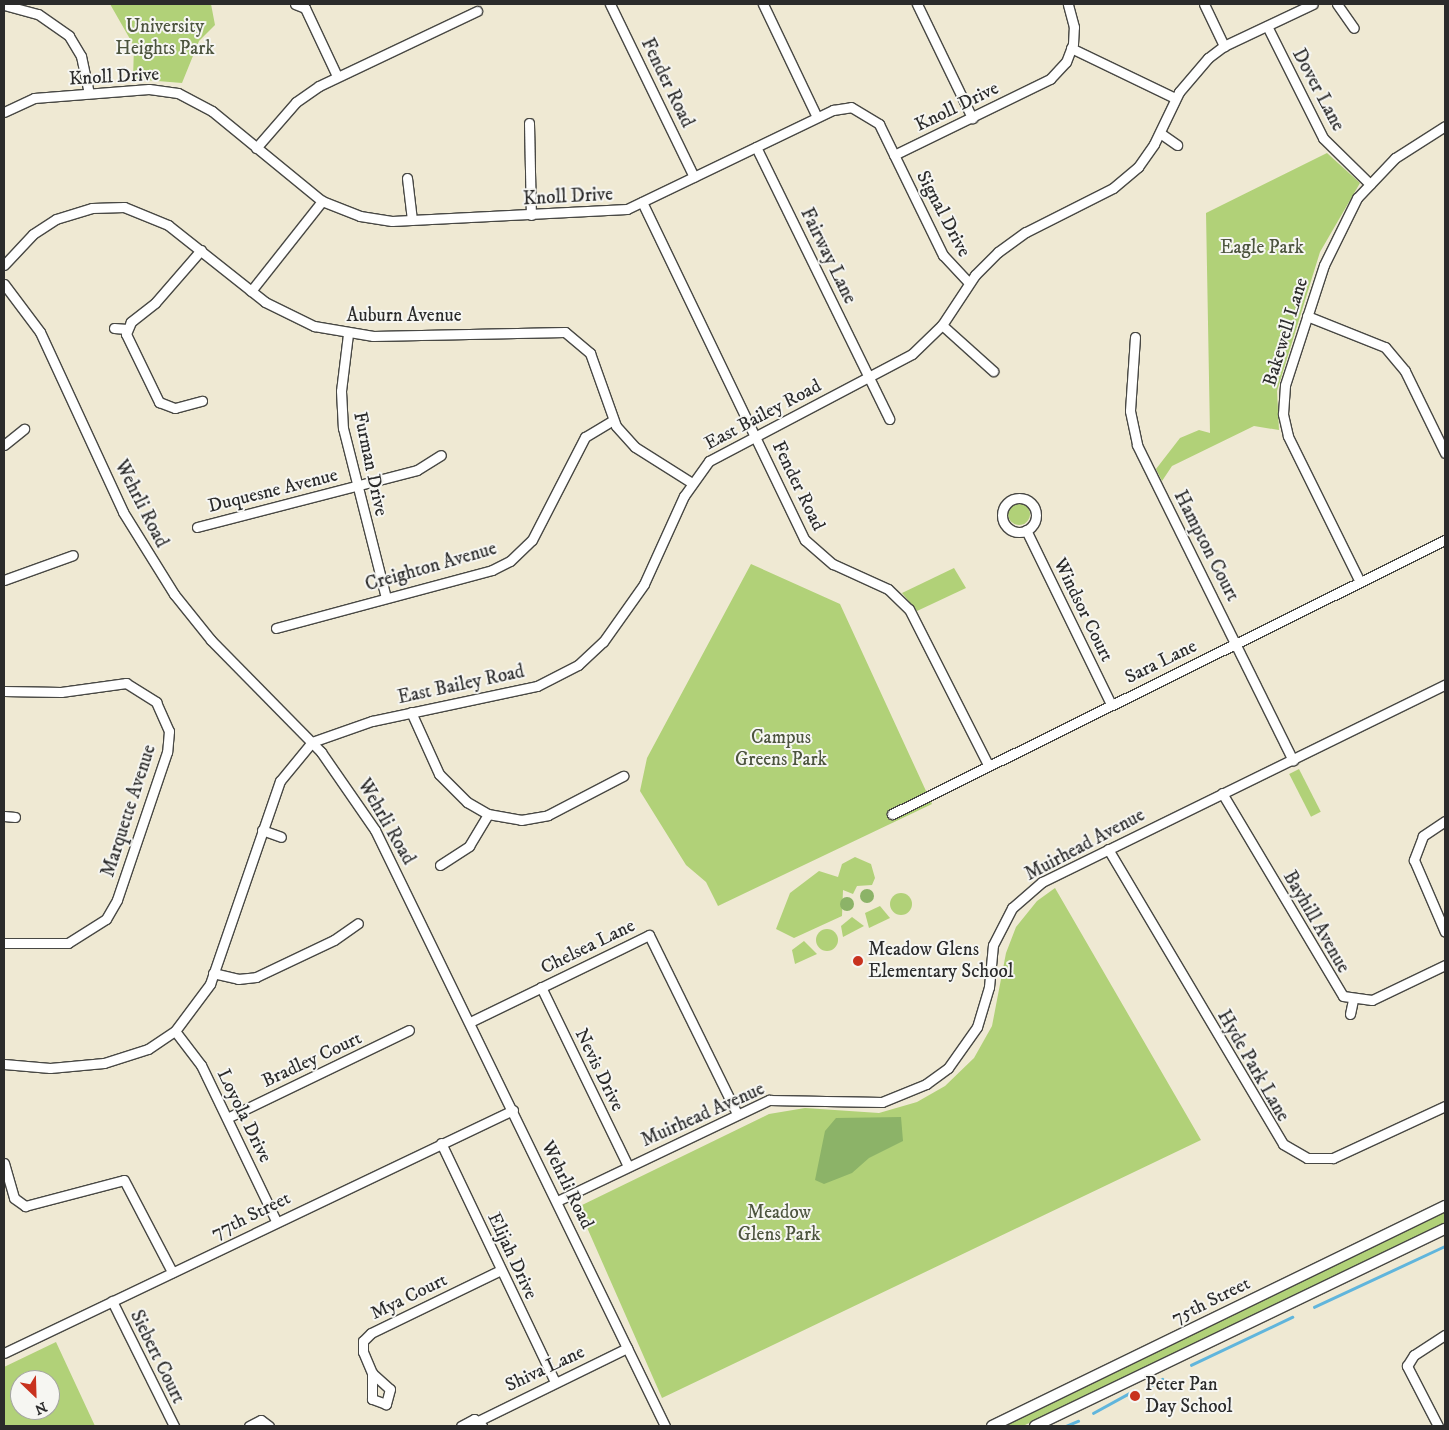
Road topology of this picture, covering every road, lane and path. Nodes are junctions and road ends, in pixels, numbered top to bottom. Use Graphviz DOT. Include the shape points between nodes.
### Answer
graph roads {
  1 [pos="295,4"];
  2 [pos="610,4"];
  3 [pos="763,4"];
  4 [pos="917,4"];
  5 [pos="1068,4"];
  6 [pos="1204,4"];
  7 [pos="1313,4"];
  8 [pos="1337,4"];
  9 [pos="4,5"];
  10 [pos="477,11"];
  11 [pos="1267,26"];
  12 [pos="1354,28"];
  13 [pos="1224,46"];
  14 [pos="1071,48"];
  15 [pos="337,76"];
  16 [pos="89,93"];
  17 [pos="1175,98"];
  18 [pos="4,112"];
  19 [pos="817,117"];
  20 [pos="972,118"];
  21 [pos="529,123"];
  22 [pos="1445,126"];
  23 [pos="1160,134"];
  24 [pos="1177,145"];
  25 [pos="756,147"];
  26 [pos="256,148"];
  27 [pos="894,155"];
  28 [pos="694,177"];
  29 [pos="407,178"];
  30 [pos="1370,184"];
  31 [pos="322,201"];
  32 [pos="642,202"];
  33 [pos="530,215"];
  34 [pos="412,220"];
  35 [pos="200,250"];
  36 [pos="4,265"];
  37 [pos="969,283"];
  38 [pos="4,284"];
  39 [pos="250,291"];
  40 [pos="1307,316"];
  41 [pos="942,325"];
  42 [pos="114,328"];
  43 [pos="127,329"];
  44 [pos="348,334"];
  45 [pos="1134,337"];
  46 [pos="993,371"];
  47 [pos="870,379"];
  48 [pos="202,401"];
  49 [pos="889,419"];
  50 [pos="613,420"];
  51 [pos="24,429"];
  52 [pos="754,435"];
  53 [pos="4,445"];
  54 [pos="1445,452"];
  55 [pos="441,455"];
  56 [pos="692,483"];
  57 [pos="356,486"];
  58 [pos="197,527"];
  59 [pos="1026,530"];
  60 [pos="1445,540"];
  61 [pos="73,556"];
  62 [pos="4,580"];
  63 [pos="1360,582"];
  64 [pos="386,598"];
  65 [pos="276,628"];
  66 [pos="1236,643"];
  67 [pos="1445,685"];
  68 [pos="4,691"];
  69 [pos="1111,704"];
  70 [pos="410,712"];
  71 [pos="312,742"];
  72 [pos="1292,761"];
  73 [pos="988,765"];
  74 [pos="623,776"];
  75 [pos="1222,793"];
  76 [pos="488,814"];
  77 [pos="892,814"];
  78 [pos="4,816"];
  79 [pos="15,817"];
  80 [pos="1445,821"];
  81 [pos="262,830"];
  82 [pos="281,836"];
  83 [pos="1407,846"];
  84 [pos="1108,849"];
  85 [pos="1416,849"];
  86 [pos="440,865"];
  87 [pos="358,923"];
  88 [pos="1445,932"];
  89 [pos="4,943"];
  90 [pos="1445,965"];
  91 [pos="213,973"];
  92 [pos="541,987"];
  93 [pos="1353,1000"];
  94 [pos="1350,1014"];
  95 [pos="470,1022"];
  96 [pos="409,1030"];
  97 [pos="175,1031"];
  98 [pos="4,1064"];
  99 [pos="1445,1106"];
  100 [pos="513,1110"];
  101 [pos="737,1114"];
  102 [pos="227,1118"];
  103 [pos="441,1144"];
  104 [pos="4,1163"];
  105 [pos="628,1166"];
  106 [pos="557,1201"];
  107 [pos="1445,1206"];
  108 [pos="276,1221"];
  109 [pos="1445,1229"];
  110 [pos="501,1270"];
  111 [pos="172,1272"];
  112 [pos="112,1301"];
  113 [pos="1445,1335"];
  114 [pos="627,1348"];
  115 [pos="4,1353"];
  116 [pos="372,1373"];
  117 [pos="555,1382"];
  118 [pos="480,1423"];
  119 [pos="174,1426"];
  120 [pos="249,1426"];
  121 [pos="269,1426"];
  122 [pos="461,1426"];
  123 [pos="665,1426"];
  124 [pos="992,1426"];
  125 [pos="1035,1426"];
  126 [pos="1438,1426"];
  1 -- 15 [label="street" via="305,8"];
  2 -- 28 [label="street, Fender Road"];
  3 -- 19 [label="street"];
  4 -- 20 [label="street"];
  5 -- 14 [label="street" via="1074,27"];
  6 -- 13 [label="street"];
  7 -- 11 [label="street, East Bailey Road"];
  8 -- 12 [label="street"];
  9 -- 16 [label="street" via="38,14 69,36 81,56"];
  10 -- 15 [label="street"];
  11 -- 13 [label="street, East Bailey Road"];
  11 -- 30 [label="street, Dover Lane" via="1323,138"];
  13 -- 17 [label="street, East Bailey Road" via="1198,68"];
  14 -- 17 [label="street"];
  14 -- 20 [label="street, Knoll Drive" via="1050,79"];
  15 -- 26 [label="street" via="296,102"];
  16 -- 18 [label="street, Knoll Drive" via="34,98"];
  16 -- 26 [label="street, Knoll Drive" via="150,89 178,93 204,105"];
  17 -- 23 [label="street, East Bailey Road"];
  19 -- 25 [label="street, Knoll Drive"];
  19 -- 27 [label="street, Knoll Drive" via="841,108 862,110 879,124"];
  20 -- 27 [label="street, Knoll Drive"];
  21 -- 33 [label="street"];
  22 -- 30 [label="street, Bakewell Lane" via="1410,146"];
  23 -- 24 [label="street"];
  23 -- 37 [label="street, East Bailey Road" via="1125,179 1014,240"];
  25 -- 28 [label="street, Knoll Drive"];
  25 -- 47 [label="street, Fairway Lane"];
  26 -- 31 [label="street, Knoll Drive"];
  27 -- 37 [label="street, Signal Drive" via="943,255"];
  28 -- 32 [label="street, Knoll Drive"];
  29 -- 34 [label="street"];
  30 -- 40 [label="street, Bakewell Lane" via="1336,233"];
  31 -- 34 [label="street, Knoll Drive" via="369,218"];
  31 -- 39 [label="street"];
  32 -- 33 [label="street, Knoll Drive" via="618,211"];
  32 -- 52 [label="street, Fender Road"];
  33 -- 34 [label="street, Knoll Drive"];
  35 -- 36 [label="street, Auburn Avenue" via="168,225 144,213 92,208 43,227"];
  35 -- 39 [label="street, Auburn Avenue"];
  35 -- 43 [label="street"];
  37 -- 41 [label="street, East Bailey Road"];
  38 -- 71 [label="street, Wehrli Road" via="40,332 123,512 163,578 211,640"];
  39 -- 44 [label="street, Auburn Avenue" via="294,319"];
  40 -- 54 [label="street" via="1386,347 1405,371"];
  40 -- 63 [label="street, Bakewell Lane" via="1285,385 1285,423"];
  41 -- 46 [label="street"];
  41 -- 47 [label="street, East Bailey Road" via="912,354"];
  42 -- 43 [label="street"];
  43 -- 48 [label="street" via="159,402 175,408"];
  44 -- 50 [label="street, Auburn Avenue" via="565,332 590,353"];
  44 -- 57 [label="street, Furman Drive" via="341,409"];
  45 -- 66 [label="street, Hampton Court" via="1130,411 1133,435"];
  47 -- 49 [label="street, Fairway Lane"];
  47 -- 52 [label="street, East Bailey Road"];
  50 -- 56 [label="street, Auburn Avenue" via="635,447"];
  50 -- 64 [label="street, Creighton Avenue" via="585,437 532,540 516,557 492,570"];
  51 -- 53 [label="street"];
  52 -- 56 [label="street, East Bailey Road" via="709,461"];
  52 -- 73 [label="street, Fender Road" via="809,546 833,564 888,589 912,615"];
  55 -- 57 [label="street, Duquesne Avenue" via="417,470"];
  56 -- 70 [label="street, East Bailey Road" via="655,565 592,654 537,686"];
  57 -- 58 [label="street, Duquesne Avenue"];
  57 -- 64 [label="street, Furman Drive"];
  59 -- 69 [label="street, Windsor Court"];
  60 -- 63 [label="street, Sara Lane"];
  61 -- 62 [label="street"];
  63 -- 66 [label="street, Sara Lane"];
  64 -- 65 [label="street, Creighton Avenue"];
  66 -- 69 [label="street, Sara Lane"];
  66 -- 72 [label="street, Hampton Court"];
  67 -- 72 [label="street, Muirhead Avenue"];
  68 -- 89 [label="street, Marquette Avenue" via="61,692 126,684 156,702 169,731 167,752 106,919 88,935 63,944"];
  69 -- 73 [label="street, Sara Lane"];
  70 -- 71 [label="street, East Bailey Road" via="338,730"];
  70 -- 76 [label="street" via="439,774 467,802"];
  71 -- 81 [label="street, East Bailey Road" via="280,780"];
  71 -- 95 [label="street, Wehrli Road" via="375,830"];
  72 -- 75 [label="street, Muirhead Avenue"];
  73 -- 77 [label="street, Sara Lane"];
  74 -- 76 [label="street" via="548,815 521,820"];
  75 -- 84 [label="street, Muirhead Avenue"];
  75 -- 93 [label="street, Bayhill Avenue" via="1332,984"];
  76 -- 86 [label="street" via="469,846"];
  78 -- 79 [label="street"];
  80 -- 85 [label="street" via="1423,836"];
  81 -- 82 [label="street"];
  81 -- 91 [label="street, East Bailey Road"];
  83 -- 85 [label="street"];
  84 -- 99 [label="street, Hyde Park Lane" via="1282,1144 1307,1158 1333,1158"];
  84 -- 101 [label="street, Muirhead Avenue" via="1042,882 1012,908 993,945 989,986 976,1027 948,1068 926,1084 882,1102 788,1098 769,1100"];
  85 -- 88 [label="street" via="1416,871"];
  87 -- 91 [label="street" via="334,940 256,977 238,979"];
  90 -- 93 [label="street" via="1372,1000"];
  91 -- 97 [label="street, East Bailey Road" via="198,1005"];
  92 -- 95 [label="street, Chelsea Lane"];
  92 -- 101 [label="street, Chelsea Lane" via="650,935"];
  92 -- 105 [label="street, Nevis Drive"];
  93 -- 94 [label="street"];
  95 -- 100 [label="street, Wehrli Road"];
  96 -- 102 [label="street, Bradley Court"];
  97 -- 98 [label="street, East Bailey Road" via="148,1049 104,1063 50,1068"];
  97 -- 102 [label="street, Loyola Drive" via="197,1058"];
  100 -- 103 [label="street, 77th Street"];
  100 -- 106 [label="street, Wehrli Road"];
  101 -- 105 [label="street, Muirhead Avenue"];
  102 -- 108 [label="street, Loyola Drive"];
  103 -- 108 [label="street, 77th Street"];
  103 -- 110 [label="street, Elijah Drive"];
  104 -- 111 [label="street" via="14,1198 25,1206 124,1180"];
  105 -- 106 [label="street, Muirhead Avenue"];
  106 -- 114 [label="street, Wehrli Road"];
  107 -- 124 [label="main road, 75th Street"];
  108 -- 111 [label="street, 77th Street"];
  109 -- 125 [label="main road, 75th Street"];
  110 -- 116 [label="street, Mya Court" via="371,1333 363,1342 363,1352"];
  110 -- 117 [label="street, Elijah Drive"];
  111 -- 112 [label="street, 77th Street"];
  112 -- 115 [label="street, 77th Street"];
  112 -- 119 [label="street, Siebert Court"];
  113 -- 126 [label="street" via="1414,1355 1407,1366"];
  114 -- 117 [label="street, Shiva Lane"];
  114 -- 123 [label="street, Wehrli Road"];
  117 -- 118 [label="street, Shiva Lane"];
  118 -- 122 [label="street, Shiva Lane" via="469,1419"];
  120 -- 121 [label="street" via="260,1420"];
}
